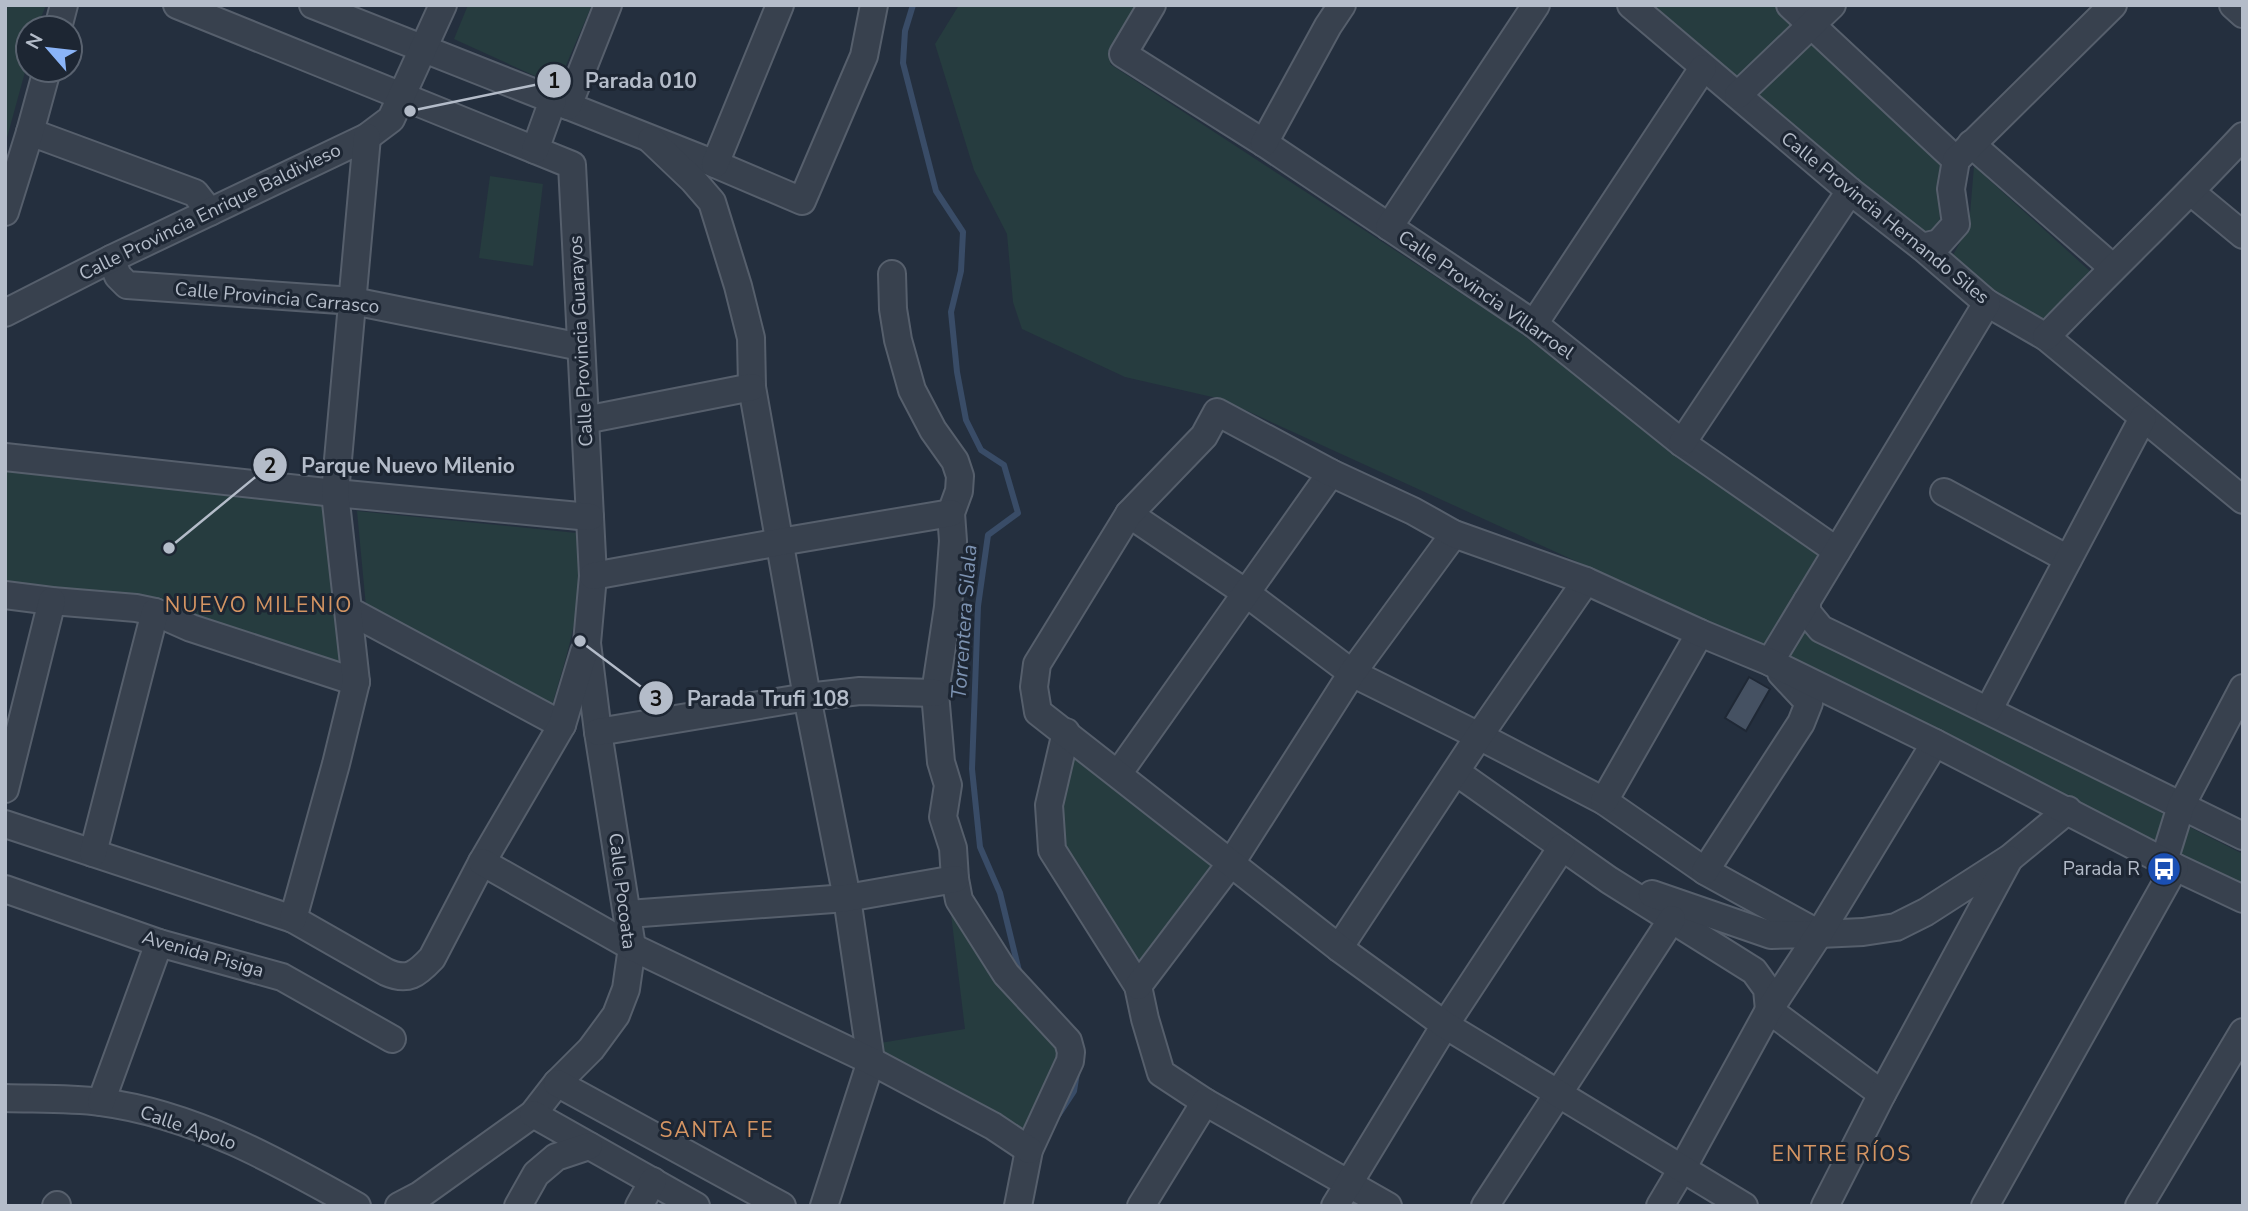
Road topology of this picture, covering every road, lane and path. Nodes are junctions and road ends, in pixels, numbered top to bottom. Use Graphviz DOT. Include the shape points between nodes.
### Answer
graph roads {
  1 [pos="177,5"];
  2 [pos="313,5"];
  3 [pos="443,5"];
  4 [pos="608,5"];
  5 [pos="780,5"];
  6 [pos="874,5"];
  7 [pos="1152,5"];
  8 [pos="1342,5"];
  9 [pos="1536,5"];
  10 [pos="1631,5"];
  11 [pos="1790,5"];
  12 [pos="1832,5"];
  13 [pos="2113,5"];
  14 [pos="2233,5"];
  15 [pos="2243,15"];
  16 [pos="1811,24"];
  17 [pos="425,49"];
  18 [pos="1703,68"];
  19 [pos="43,84"];
  20 [pos="1738,95"];
  21 [pos="402,96"];
  22 [pos="560,103"];
  23 [pos="30,132"];
  24 [pos="2243,136"];
  25 [pos="367,137"];
  26 [pos="650,140"];
  27 [pos="1265,143"];
  28 [pos="535,150"];
  29 [pos="1964,152"];
  30 [pos="715,164"];
  31 [pos="1850,191"];
  32 [pos="2191,192"];
  33 [pos="5,212"];
  34 [pos="210,212"];
  35 [pos="1389,227"];
  36 [pos="2243,235"];
  37 [pos="1922,247"];
  38 [pos="111,259"];
  39 [pos="2112,267"];
  40 [pos="892,274"];
  41 [pos="353,301"];
  42 [pos="1987,303"];
  43 [pos="5,313"];
  44 [pos="1534,324"];
  45 [pos="2046,337"];
  46 [pos="581,347"];
  47 [pos="752,387"];
  48 [pos="2143,418"];
  49 [pos="585,420"];
  50 [pos="1682,443"];
  51 [pos="5,457"];
  52 [pos="1331,473"];
  53 [pos="335,492"];
  54 [pos="1944,492"];
  55 [pos="2243,500"];
  56 [pos="951,513"];
  57 [pos="1129,514"];
  58 [pos="590,517"];
  59 [pos="1454,534"];
  60 [pos="780,542"];
  61 [pos="1837,551"];
  62 [pos="2068,559"];
  63 [pos="593,576"];
  64 [pos="1586,581"];
  65 [pos="1246,593"];
  66 [pos="5,595"];
  67 [pos="52,601"];
  68 [pos="1807,601"];
  69 [pos="348,610"];
  70 [pos="155,612"];
  71 [pos="1700,633"];
  72 [pos="587,643"];
  73 [pos="1770,662"];
  74 [pos="1352,673"];
  75 [pos="356,682"];
  76 [pos="2243,688"];
  77 [pos="935,693"];
  78 [pos="807,697"];
  79 [pos="1989,709"];
  80 [pos="562,724"];
  81 [pos="598,732"];
  82 [pos="1066,732"];
  83 [pos="1479,736"];
  84 [pos="1935,743"];
  85 [pos="1455,772"];
  86 [pos="1118,774"];
  87 [pos="5,789"];
  88 [pos="1604,801"];
  89 [pos="2181,806"];
  90 [pos="2068,810"];
  91 [pos="5,824"];
  92 [pos="2243,836"];
  93 [pos="1562,848"];
  94 [pos="93,853"];
  95 [pos="2010,858"];
  96 [pos="482,862"];
  97 [pos="1231,863"];
  98 [pos="2169,864"];
  99 [pos="1705,871"];
  100 [pos="955,879"];
  101 [pos="1609,880"];
  102 [pos="5,889"];
  103 [pos="847,898"];
  104 [pos="2243,899"];
  105 [pos="628,914"];
  106 [pos="293,919"];
  107 [pos="1672,919"];
  108 [pos="1819,934"];
  109 [pos="159,943"];
  110 [pos="632,947"];
  111 [pos="1339,948"];
  112 [pos="1138,986"];
  113 [pos="1769,1010"];
  114 [pos="1445,1025"];
  115 [pos="2243,1032"];
  116 [pos="392,1039"];
  117 [pos="871,1061"];
  118 [pos="557,1083"];
  119 [pos="1560,1093"];
  120 [pos="1882,1094"];
  121 [pos="5,1098"];
  122 [pos="1205,1101"];
  123 [pos="101,1102"];
  124 [pos="533,1114"];
  125 [pos="589,1146"];
  126 [pos="1029,1150"];
  127 [pos="1682,1169"];
  128 [pos="653,1181"];
  129 [pos="1342,1194"];
  130 [pos="357,1206"];
  131 [pos="399,1206"];
  132 [pos="518,1206"];
  133 [pos="639,1206"];
  134 [pos="696,1206"];
  135 [pos="782,1206"];
  136 [pos="824,1206"];
  137 [pos="1018,1206"];
  138 [pos="1141,1206"];
  139 [pos="1388,1206"];
  140 [pos="1485,1206"];
  141 [pos="1660,1206"];
  142 [pos="1744,1206"];
  143 [pos="1825,1206"];
  144 [pos="1985,1206"];
  145 [pos="2139,1206"];
  1 -- 21 [label="street"];
  2 -- 17 [label="street"];
  3 -- 17 [label="street, Calle Provincia Enrique Baldivieso"];
  4 -- 22 [label="street"];
  5 -- 30 [label="street"];
  6 -- 30 [label="street" via="864,56 802,201"];
  7 -- 27 [label="street, Calle Provincia Villarroel" via="1123,54"];
  8 -- 27 [label="street"];
  9 -- 35 [label="street"];
  10 -- 18 [label="street, Calle Provincia Hernando Siles"];
  11 -- 16 [label="street"];
  12 -- 16 [label="street"];
  13 -- 29 [label="street"];
  14 -- 15 [label="street"];
  16 -- 20 [label="street"];
  16 -- 29 [label="street"];
  17 -- 21 [label="street, Calle Provincia Enrique Baldivieso"];
  17 -- 22 [label="street"];
  18 -- 20 [label="street, Calle Provincia Hernando Siles"];
  18 -- 44 [label="street"];
  19 -- 23 [label="street"];
  20 -- 31 [label="street, Calle Provincia Hernando Siles"];
  21 -- 25 [label="street, Calle Provincia Enrique Baldivieso" via="391,119"];
  21 -- 28 [label="street"];
  22 -- 26 [label="street"];
  22 -- 28 [label="street"];
  23 -- 33 [label="street"];
  23 -- 34 [label="street" via="195,193"];
  24 -- 32 [label="street"];
  25 -- 34 [label="street, Calle Provincia Enrique Baldivieso"];
  25 -- 41 [label="street"];
  26 -- 30 [label="street"];
  26 -- 47 [label="street" via="712,202 751,338"];
  27 -- 35 [label="street, Calle Provincia Villarroel"];
  28 -- 46 [label="street, Calle Provincia Guarayos" via="572,164"];
  29 -- 37 [label="street" via="1951,189 1956,224 1939,243"];
  29 -- 39 [label="street"];
  31 -- 37 [label="street, Calle Provincia Hernando Siles"];
  31 -- 50 [label="street"];
  32 -- 36 [label="street"];
  32 -- 39 [label="street"];
  34 -- 38 [label="street, Calle Provincia Enrique Baldivieso"];
  35 -- 44 [label="street, Calle Provincia Villarroel"];
  37 -- 42 [label="street, Calle Provincia Hernando Siles"];
  38 -- 41 [label="street, Calle Provincia Carrasco" via="127,285"];
  38 -- 43 [label="street, Calle Provincia Enrique Baldivieso"];
  39 -- 45 [label="street"];
  40 -- 56 [label="street" via="898,340 912,390 960,476"];
  41 -- 46 [label="street, Calle Provincia Carrasco"];
  41 -- 53 [label="street"];
  42 -- 45 [label="street, Calle Provincia Hernando Siles"];
  42 -- 61 [label="street"];
  44 -- 50 [label="street, Calle Provincia Villarroel"];
  45 -- 48 [label="street, Calle Provincia Hernando Siles"];
  46 -- 49 [label="street, Calle Provincia Guarayos"];
  47 -- 49 [label="street"];
  47 -- 60 [label="street"];
  48 -- 55 [label="street, Calle Provincia Hernando Siles"];
  48 -- 62 [label="street"];
  49 -- 58 [label="street, Calle Provincia Guarayos"];
  50 -- 61 [label="street, Calle Provincia Villarroel"];
  51 -- 53 [label="street"];
  52 -- 57 [label="street" via="1217,412 1204,436"];
  52 -- 59 [label="street"];
  52 -- 65 [label="street"];
  53 -- 58 [label="street"];
  53 -- 69 [label="street"];
  54 -- 62 [label="street"];
  56 -- 60 [label="street"];
  56 -- 77 [label="street" via="948,607"];
  57 -- 65 [label="street"];
  57 -- 82 [label="street" via="1037,664 1038,712"];
  58 -- 63 [label="street, Calle Pocoata"];
  59 -- 64 [label="street"];
  59 -- 74 [label="street"];
  60 -- 63 [label="street"];
  60 -- 78 [label="street"];
  61 -- 68 [label="street"];
  62 -- 79 [label="street"];
  63 -- 72 [label="street, Calle Pocoata"];
  64 -- 71 [label="street"];
  64 -- 83 [label="street"];
  65 -- 74 [label="street"];
  65 -- 86 [label="street"];
  66 -- 67 [label="street"];
  67 -- 70 [label="street"];
  67 -- 87 [label="street"];
  68 -- 73 [label="street"];
  68 -- 79 [label="street" via="1807,612 1821,629"];
  69 -- 75 [label="street"];
  69 -- 80 [label="street"];
  70 -- 75 [label="street"];
  70 -- 94 [label="street"];
  71 -- 73 [label="street"];
  71 -- 88 [label="street"];
  72 -- 80 [label="street"];
  72 -- 81 [label="street, Calle Pocoata"];
  73 -- 84 [label="street"];
  73 -- 99 [label="street" via="1809,703 1801,723"];
  74 -- 83 [label="street"];
  74 -- 97 [label="street"];
  75 -- 106 [label="street"];
  76 -- 89 [label="street"];
  77 -- 78 [label="street" via="860,691"];
  77 -- 100 [label="street" via="941,762 948,785 943,817 953,848"];
  78 -- 81 [label="street"];
  78 -- 103 [label="street"];
  79 -- 89 [label="street"];
  80 -- 96 [label="street"];
  81 -- 105 [label="street, Calle Pocoata"];
  82 -- 86 [label="street"];
  82 -- 112 [label="street" via="1049,805 1052,850"];
  83 -- 85 [label="street"];
  83 -- 88 [label="street"];
  84 -- 90 [label="street"];
  84 -- 108 [label="street"];
  85 -- 93 [label="street"];
  85 -- 111 [label="street"];
  86 -- 97 [label="street"];
  88 -- 99 [label="street"];
  89 -- 92 [label="street"];
  89 -- 98 [label="street"];
  90 -- 95 [label="street"];
  90 -- 98 [label="street"];
  91 -- 94 [label="street"];
  93 -- 101 [label="street"];
  93 -- 114 [label="street"];
  94 -- 106 [label="street"];
  95 -- 108 [label="street" via="1896,926"];
  95 -- 120 [label="street"];
  96 -- 106 [label="street" via="432,958 409,976 386,972"];
  96 -- 110 [label="street"];
  97 -- 111 [label="street"];
  97 -- 112 [label="street"];
  98 -- 104 [label="street"];
  98 -- 144 [label="street"];
  99 -- 108 [label="street"];
  100 -- 103 [label="street"];
  100 -- 126 [label="street" via="959,900 1006,974 1068,1041 1070,1061"];
  101 -- 107 [label="street"];
  101 -- 108 [label="street" via="1771,935"];
  102 -- 109 [label="street, Avenida Pisiga"];
  103 -- 105 [label="street"];
  103 -- 117 [label="street"];
  105 -- 110 [label="street, Calle Pocoata"];
  107 -- 113 [label="street" via="1754,971 1767,989"];
  107 -- 119 [label="street"];
  108 -- 113 [label="street"];
  109 -- 116 [label="street, Avenida Pisiga" via="282,977"];
  109 -- 123 [label="street"];
  110 -- 117 [label="street"];
  110 -- 118 [label="street, Calle Pocoata" via="626,989 616,1015"];
  111 -- 114 [label="street"];
  112 -- 122 [label="street" via="1161,1073"];
  113 -- 120 [label="street"];
  113 -- 127 [label="street"];
  114 -- 119 [label="street"];
  114 -- 129 [label="street"];
  115 -- 145 [label="street"];
  117 -- 126 [label="street"];
  117 -- 136 [label="street"];
  118 -- 124 [label="street, Calle Pocoata"];
  118 -- 135 [label="street"];
  119 -- 127 [label="street"];
  119 -- 140 [label="street"];
  120 -- 143 [label="street"];
  121 -- 123 [label="street, Calle Apolo"];
  122 -- 129 [label="street"];
  122 -- 138 [label="street"];
  123 -- 130 [label="street, Calle Apolo" via="171,1118 237,1143"];
  124 -- 125 [label="street"];
  124 -- 131 [label="street, Calle Pocoata"];
  125 -- 128 [label="street"];
  125 -- 132 [label="street" via="556,1157 536,1174"];
  126 -- 137 [label="street"];
  127 -- 141 [label="street"];
  127 -- 142 [label="street"];
  128 -- 133 [label="street"];
  128 -- 134 [label="street"];
  129 -- 139 [label="street"];
}
